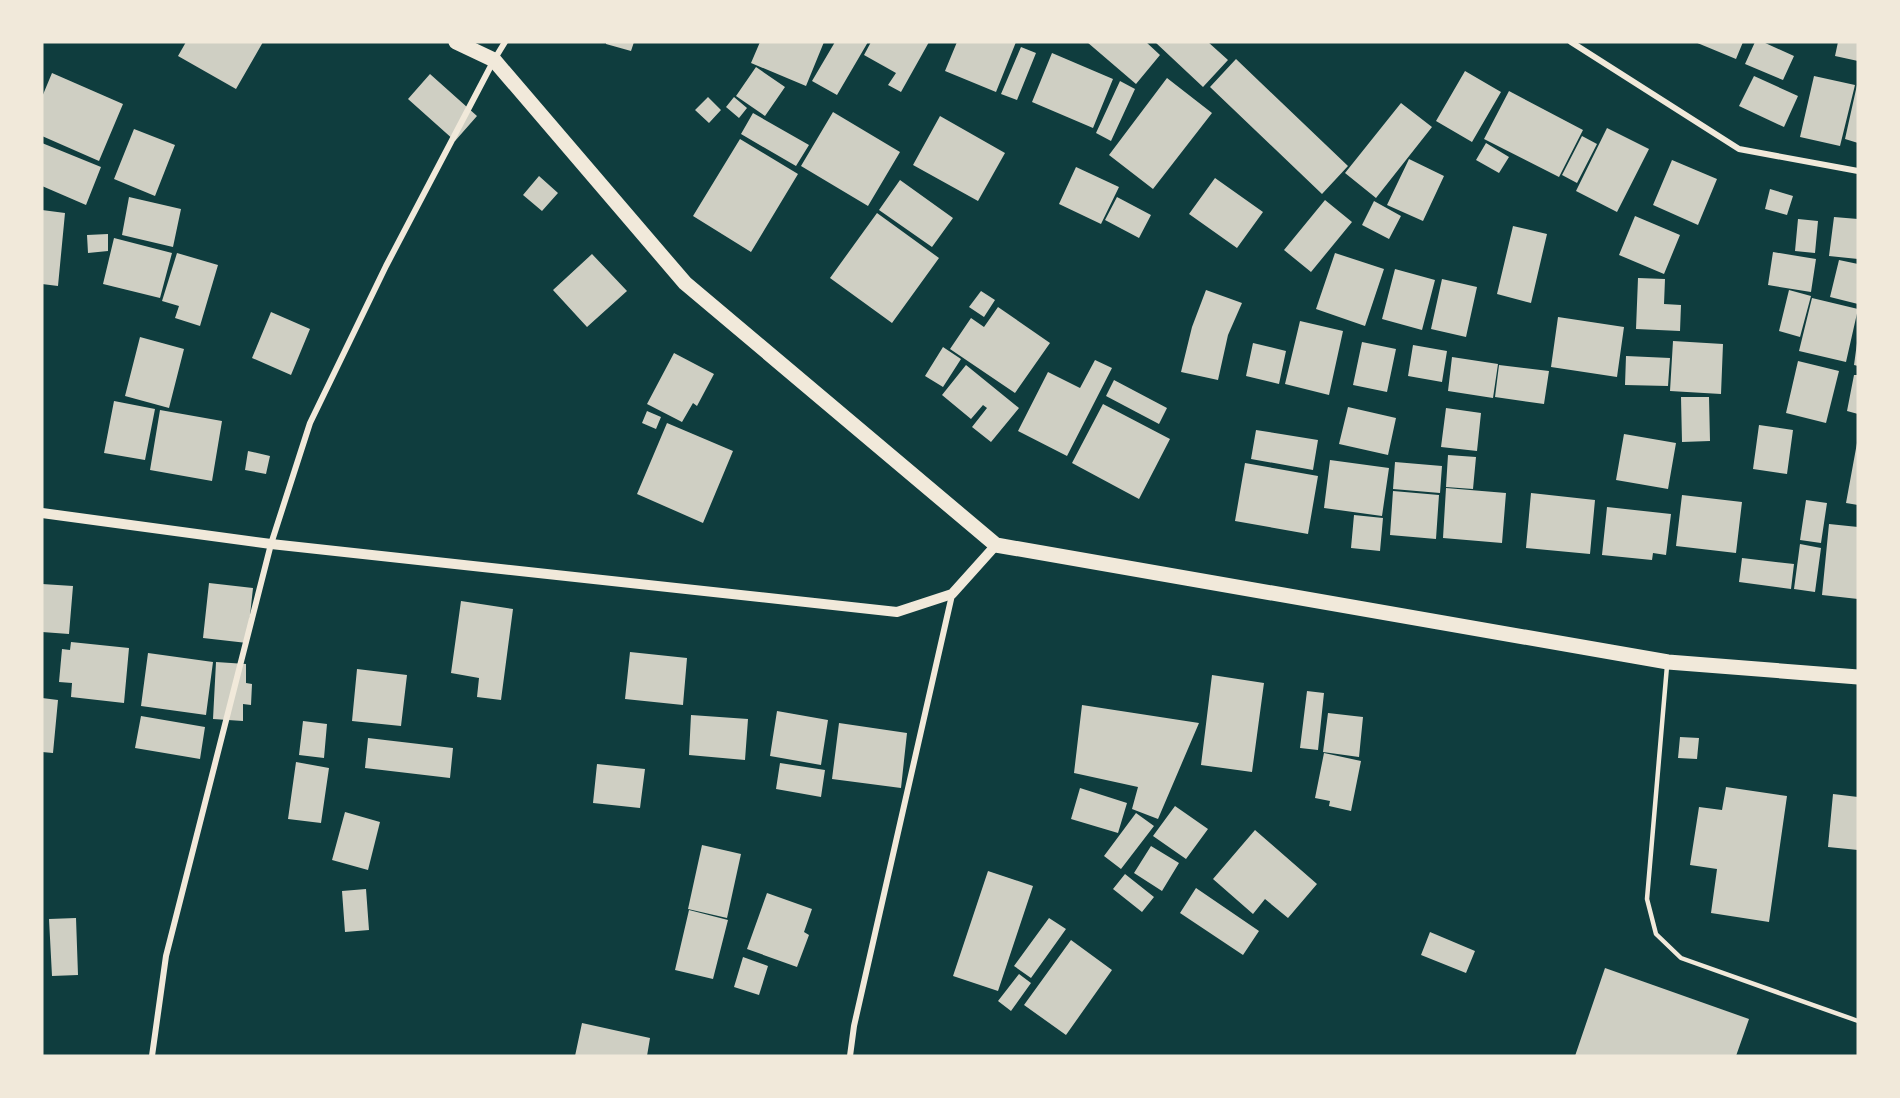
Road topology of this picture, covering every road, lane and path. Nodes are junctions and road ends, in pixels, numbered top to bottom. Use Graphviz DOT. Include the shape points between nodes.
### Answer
graph roads {
  1 [pos="456,42"];
  2 [pos="505,42"];
  3 [pos="1571,42"];
  4 [pos="494,60"];
  5 [pos="1858,171"];
  6 [pos="42,513"];
  7 [pos="271,544"];
  8 [pos="996,545"];
  9 [pos="952,594"];
  10 [pos="1668,662"];
  11 [pos="1858,677"];
  12 [pos="1858,1021"];
  13 [pos="152,1056"];
  14 [pos="850,1056"];
  1 -- 4 [label="main road"];
  2 -- 4 [label="street"];
  3 -- 5 [label="street" via="1739,149"];
  4 -- 7 [label="street" via="386,266 310,423"];
  4 -- 8 [label="main road" via="685,283"];
  6 -- 7 [label="street"];
  7 -- 9 [label="street" via="897,612"];
  7 -- 13 [label="street" via="166,956"];
  8 -- 9 [label="street"];
  8 -- 10 [label="main road"];
  9 -- 14 [label="street"];
  10 -- 11 [label="main road"];
  10 -- 12 [label="lane" via="1647,898 1656,934 1681,958"];
}
